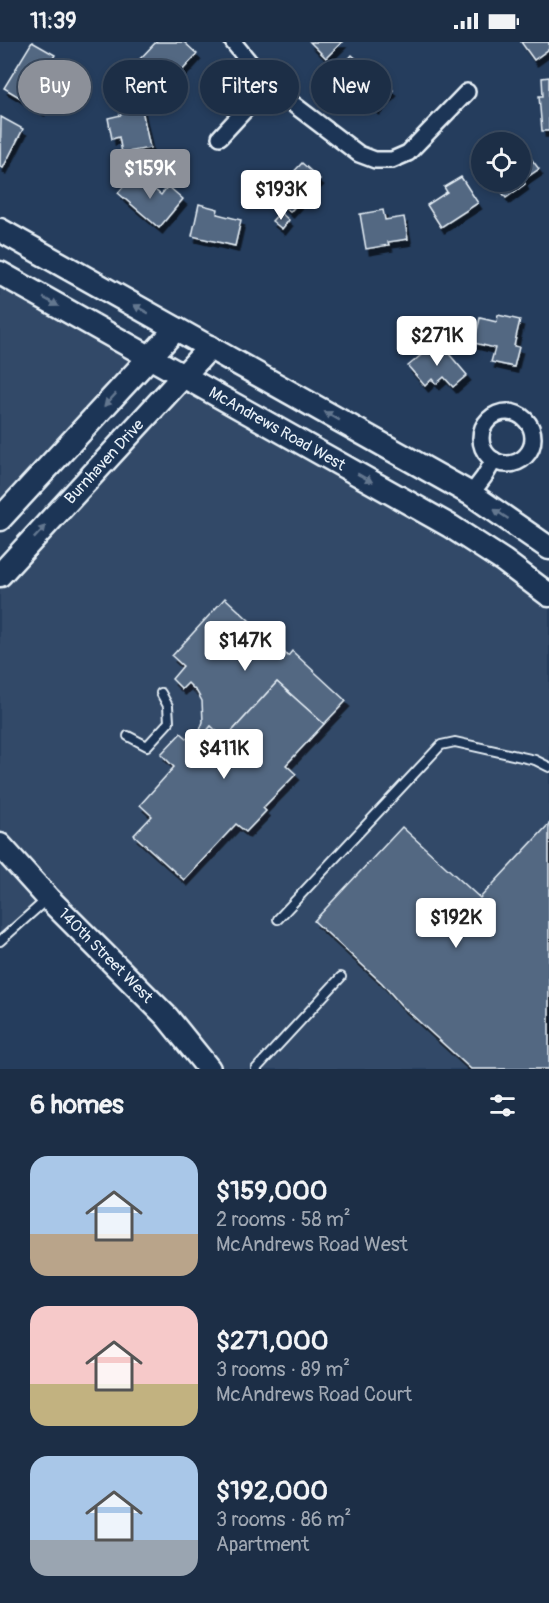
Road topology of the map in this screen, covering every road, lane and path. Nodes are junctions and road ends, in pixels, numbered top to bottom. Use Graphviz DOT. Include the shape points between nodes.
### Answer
graph roads {
  1 [pos="233,42"];
  2 [pos="247,60"];
  3 [pos="467,93"];
  4 [pos="299,109"];
  5 [pos="241,114"];
  6 [pos="220,137"];
  7 [pos="0,230"];
  8 [pos="0,273"];
  9 [pos="176,329"];
  10 [pos="210,347"];
  11 [pos="150,357"];
  12 [pos="185,377"];
  13 [pos="494,460"];
  14 [pos="471,494"];
  15 [pos="0,519"];
  16 [pos="549,548"];
  17 [pos="0,575"];
  18 [pos="549,595"];
  19 [pos="161,693"];
  20 [pos="128,736"];
  21 [pos="549,767"];
  22 [pos="0,845"];
  23 [pos="48,898"];
  24 [pos="278,919"];
  25 [pos="0,941"];
  26 [pos="341,977"];
  27 [pos="209,1069"];
  28 [pos="256,1069"];
  1 -- 2 [label="street"];
  3 -- 4 [label="street" via="408,153 392,160 375,160 359,154"];
  5 -- 6 [label="street"];
  9 -- 7 [label="main road, one-way"];
  8 -- 11 [label="main road, McAndrews Road West, one-way"];
  9 -- 10 [label="main road"];
  9 -- 11 [label="main road"];
  10 -- 12 [label="main road, Burnhaven Drive"];
  14 -- 10 [label="main road, one-way"];
  11 -- 12 [label="main road, McAndrews Road West"];
  11 -- 15 [label="main road, one-way"];
  17 -- 12 [label="main road, Burnhaven Drive, one-way"];
  12 -- 18 [label="main road, McAndrews Road West, one-way" via="450,526"];
  13 -- 14 [label="street"];
  16 -- 14 [label="main road, one-way"];
  19 -- 20 [label="lane" via="168,706 169,722 147,746"];
  21 -- 24 [label="lane" via="535,760 455,742 441,745"];
  22 -- 23 [label="main road, 140th Street West"];
  23 -- 25 [label="lane"];
  23 -- 27 [label="main road, 140th Street West" via="167,1017"];
  26 -- 28 [label="lane"];
}
